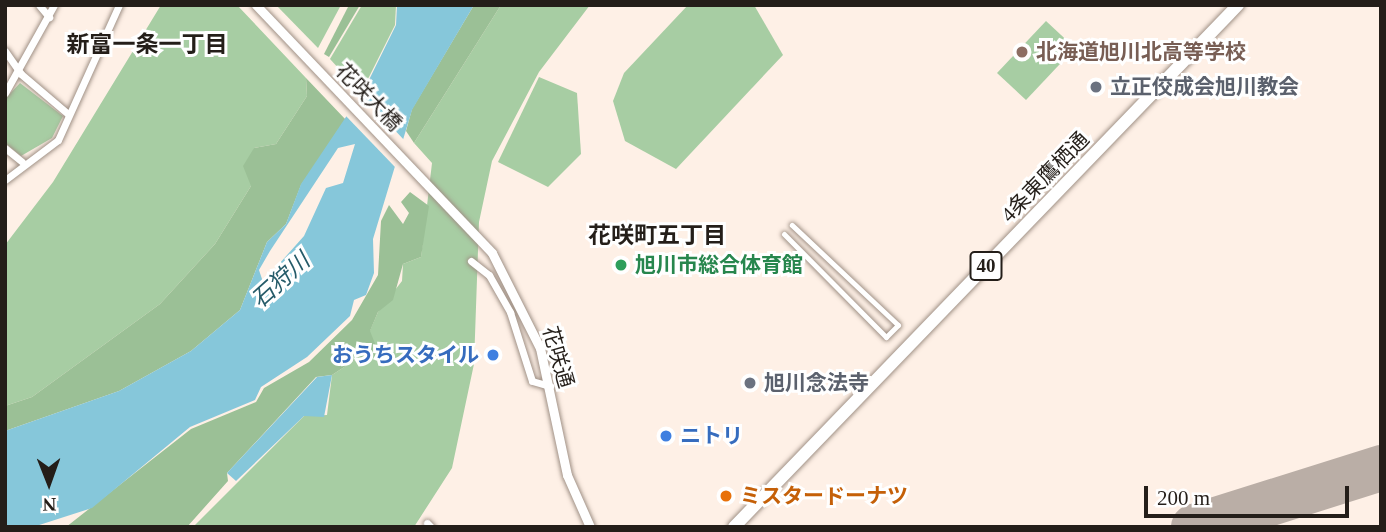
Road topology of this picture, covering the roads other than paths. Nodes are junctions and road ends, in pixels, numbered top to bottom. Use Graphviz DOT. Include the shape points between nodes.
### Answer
graph roads {
  1 [pos="39,5"];
  2 [pos="54,5"];
  3 [pos="119,5"];
  4 [pos="256,5"];
  5 [pos="1238,5"];
  6 [pos="49,17"];
  7 [pos="5,51"];
  8 [pos="21,74"];
  9 [pos="5,93"];
  10 [pos="68,114"];
  11 [pos="5,148"];
  12 [pos="22,162"];
  13 [pos="5,180"];
  14 [pos="457,213"];
  15 [pos="792,225"];
  16 [pos="784,234"];
  17 [pos="471,261"];
  18 [pos="551,387"];
  19 [pos="590,527"];
  20 [pos="734,527"];
  1 -- 6 [label="street"];
  2 -- 6 [label="street"];
  3 -- 10 [label="street"];
  4 -- 14 [label="street, 花咲大橋"];
  5 -- 20 [label="highway, 4条東鷹栖通 / 40"];
  6 -- 8 [label="street"];
  7 -- 8 [label="street"];
  8 -- 9 [label="street"];
  8 -- 10 [label="street"];
  10 -- 12 [label="street" via="58,139"];
  11 -- 12 [label="street"];
  12 -- 13 [label="street"];
  14 -- 18 [label="street, 花咲通" via="513,285"];
  15 -- 16 [label="street" via="898,325 886,337"];
  17 -- 18 [label="street" via="489,275 510,312 532,381"];
  18 -- 19 [label="street, 花咲通" via="567,474"];
}
